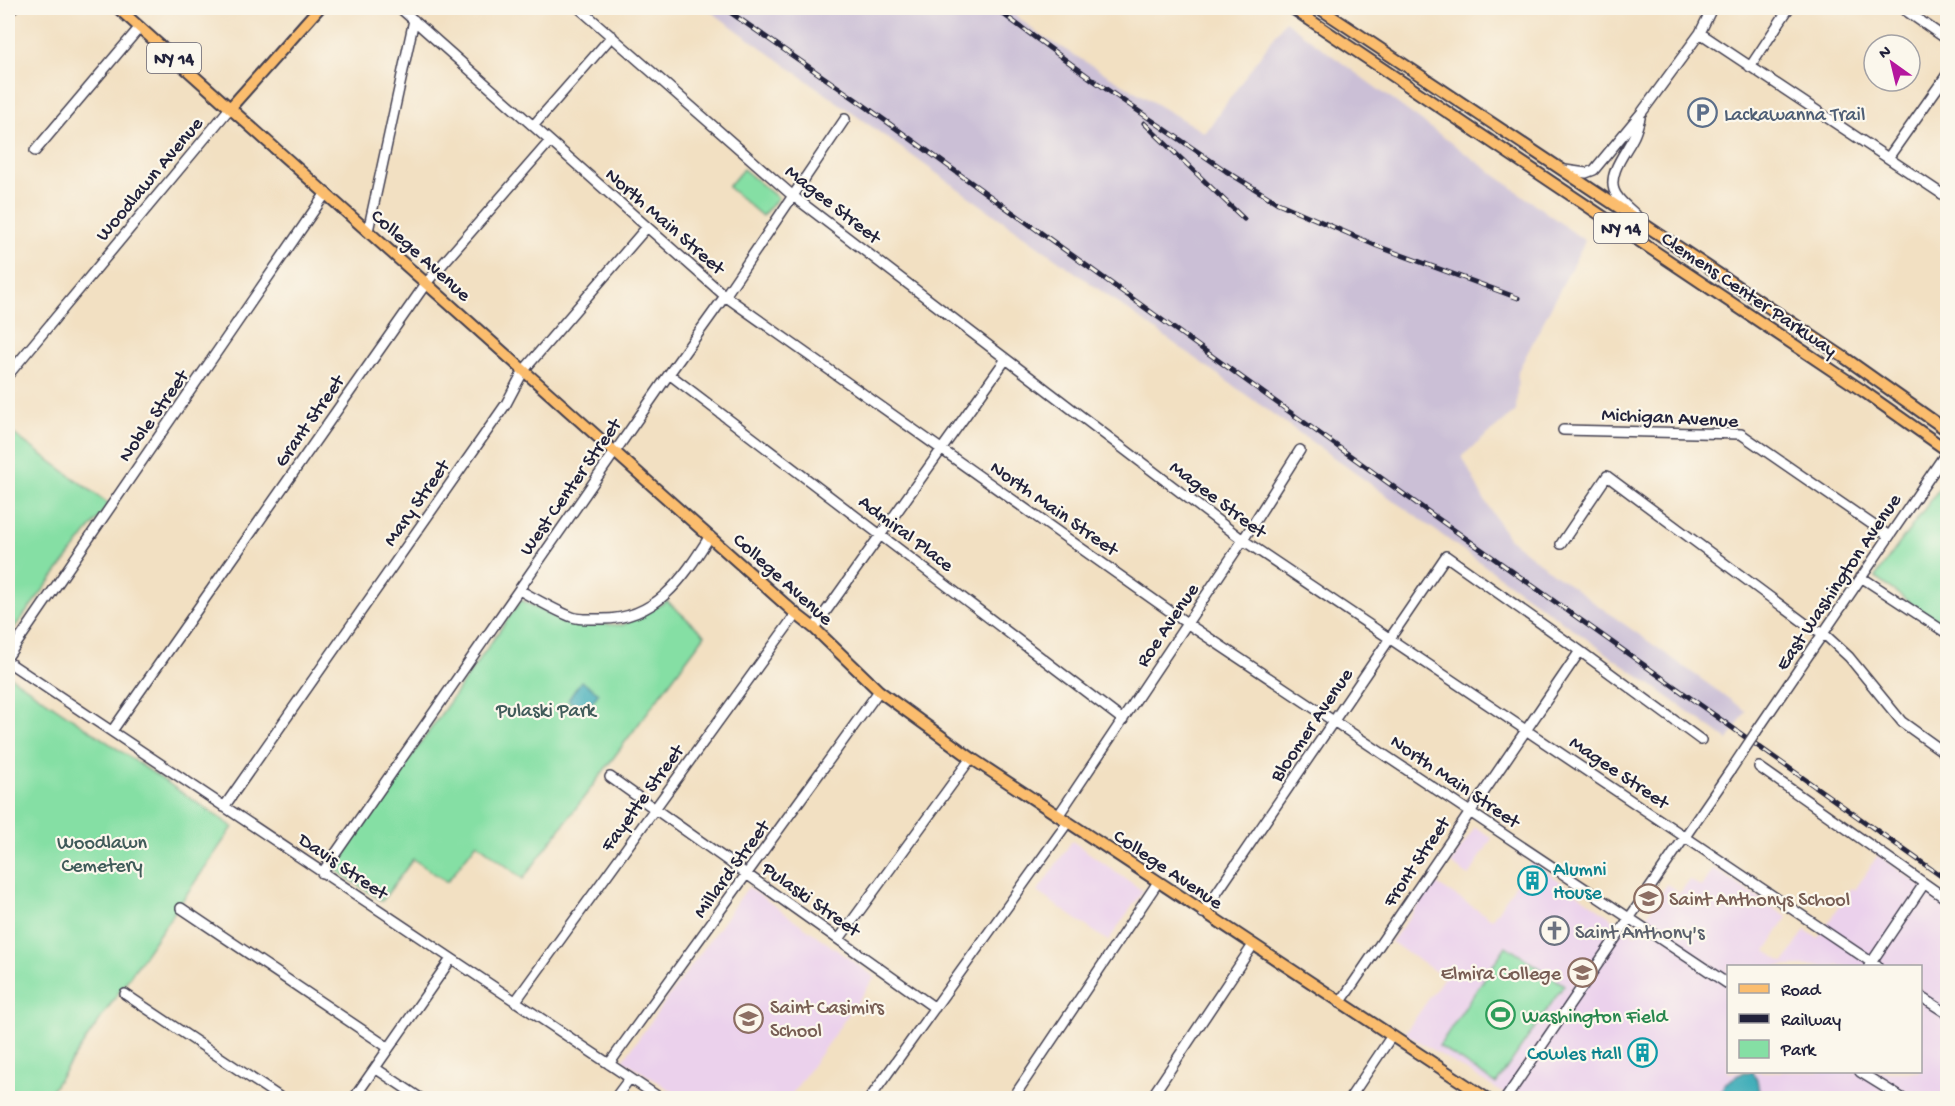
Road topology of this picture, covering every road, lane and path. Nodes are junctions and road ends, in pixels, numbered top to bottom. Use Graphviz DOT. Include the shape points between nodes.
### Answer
graph roads {
  1 [pos="13,8"];
  2 [pos="118,8"];
  3 [pos="320,8"];
  4 [pos="400,8"];
  5 [pos="579,8"];
  6 [pos="1292,8"];
  7 [pos="1319,8"];
  8 [pos="1712,8"];
  9 [pos="1789,8"];
  10 [pos="1902,8"];
  11 [pos="8,14"];
  12 [pos="414,20"];
  13 [pos="140,27"];
  14 [pos="1700,33"];
  15 [pos="612,36"];
  16 [pos="1947,40"];
  17 [pos="1750,67"];
  18 [pos="1947,73"];
  19 [pos="230,108"];
  20 [pos="1642,112"];
  21 [pos="845,118"];
  22 [pos="533,126"];
  23 [pos="550,141"];
  24 [pos="35,151"];
  25 [pos="1888,158"];
  26 [pos="1563,170"];
  27 [pos="326,193"];
  28 [pos="793,196"];
  29 [pos="1947,198"];
  30 [pos="1644,224"];
  31 [pos="647,227"];
  32 [pos="368,231"];
  33 [pos="427,282"];
  34 [pos="725,296"];
  35 [pos="1006,359"];
  36 [pos="524,370"];
  37 [pos="669,374"];
  38 [pos="8,375"];
  39 [pos="1563,430"];
  40 [pos="1947,431"];
  41 [pos="942,449"];
  42 [pos="1300,450"];
  43 [pos="1947,451"];
  44 [pos="615,452"];
  45 [pos="881,534"];
  46 [pos="710,536"];
  47 [pos="1889,536"];
  48 [pos="1243,540"];
  49 [pos="1561,544"];
  50 [pos="1861,577"];
  51 [pos="519,590"];
  52 [pos="796,614"];
  53 [pos="1188,624"];
  54 [pos="814,628"];
  55 [pos="1823,633"];
  56 [pos="1947,634"];
  57 [pos="1389,639"];
  58 [pos="1580,651"];
  59 [pos="8,656"];
  60 [pos="8,662"];
  61 [pos="879,691"];
  62 [pos="1123,720"];
  63 [pos="1334,721"];
  64 [pos="1526,729"];
  65 [pos="112,731"];
  66 [pos="1701,740"];
  67 [pos="1947,755"];
  68 [pos="971,758"];
  69 [pos="1759,767"];
  70 [pos="610,777"];
  71 [pos="224,807"];
  72 [pos="655,809"];
  73 [pos="1470,812"];
  74 [pos="1058,816"];
  75 [pos="1068,822"];
  76 [pos="1686,836"];
  77 [pos="322,873"];
  78 [pos="748,875"];
  79 [pos="1158,882"];
  80 [pos="1924,884"];
  81 [pos="1947,900"];
  82 [pos="181,908"];
  83 [pos="1203,913"];
  84 [pos="1629,917"];
  85 [pos="839,939"];
  86 [pos="1253,945"];
  87 [pos="451,959"];
  88 [pos="1872,965"];
  89 [pos="1727,983"];
  90 [pos="124,994"];
  91 [pos="1922,997"];
  92 [pos="515,1002"];
  93 [pos="1340,1003"];
  94 [pos="935,1008"];
  95 [pos="1947,1014"];
  96 [pos="1391,1037"];
  97 [pos="389,1048"];
  98 [pos="609,1064"];
  99 [pos="375,1068"];
  100 [pos="1863,1073"];
  101 [pos="630,1078"];
  102 [pos="281,1098"];
  103 [pos="354,1098"];
  104 [pos="420,1098"];
  105 [pos="615,1098"];
  106 [pos="660,1098"];
  107 [pos="870,1098"];
  108 [pos="1013,1098"];
  109 [pos="1150,1098"];
  110 [pos="1350,1098"];
  111 [pos="1486,1098"];
  112 [pos="1506,1098"];
  113 [pos="1902,1098"];
  1 -- 11 [label="street"];
  2 -- 13 [label="main road, College Avenue / NY 14"];
  3 -- 19 [label="main road, Woodlawn Avenue"];
  4 -- 12 [label="street, North Main Street"];
  5 -- 15 [label="street, Magee Street"];
  6 -- 43 [label="main road, Clemens Center Parkway / NY 14"];
  7 -- 26 [label="main road, Clemens Center Parkway / NY 14"];
  8 -- 14 [label="street"];
  9 -- 17 [label="street"];
  10 -- 16 [label="street"];
  12 -- 22 [label="street, North Main Street"];
  12 -- 32 [label="street"];
  13 -- 19 [label="main road, College Avenue / NY 14"];
  13 -- 24 [label="street"];
  14 -- 17 [label="street"];
  14 -- 20 [label="street"];
  15 -- 22 [label="street"];
  15 -- 28 [label="street, Magee Street"];
  17 -- 25 [label="street"];
  18 -- 25 [label="street"];
  19 -- 27 [label="main road, College Avenue"];
  19 -- 38 [label="street, Woodlawn Avenue"];
  20 -- 26 [label="street" via="1594,170"];
  20 -- 30 [label="street" via="1612,187"];
  21 -- 28 [label="street, West Center Street"];
  22 -- 23 [label="street, North Main Street"];
  23 -- 31 [label="street, North Main Street"];
  23 -- 33 [label="street, Grant Street"];
  25 -- 29 [label="street"];
  26 -- 30 [label="main road, Clemens Center Parkway / NY 14"];
  27 -- 32 [label="main road, College Avenue"];
  27 -- 59 [label="street, Noble Street"];
  28 -- 34 [label="street, West Center Street"];
  28 -- 35 [label="street, Magee Street"];
  30 -- 40 [label="main road, Clemens Center Parkway / NY 14"];
  31 -- 34 [label="street, North Main Street"];
  31 -- 36 [label="street, Mary Street"];
  32 -- 33 [label="main road, College Avenue"];
  33 -- 36 [label="main road, College Avenue"];
  33 -- 65 [label="street, Grant Street"];
  34 -- 37 [label="street, West Center Street"];
  34 -- 41 [label="street, North Main Street"];
  35 -- 41 [label="street"];
  35 -- 48 [label="street, Magee Street"];
  36 -- 44 [label="main road, College Avenue"];
  36 -- 71 [label="street, Mary Street" via="506,404"];
  37 -- 44 [label="street, West Center Street"];
  37 -- 45 [label="street, Admiral Place"];
  39 -- 47 [label="street, Michigan Avenue" via="1741,434"];
  41 -- 45 [label="street"];
  41 -- 53 [label="street, North Main Street"];
  42 -- 48 [label="street, Roe Avenue"];
  43 -- 47 [label="street, East Washington Avenue"];
  44 -- 46 [label="main road, College Avenue"];
  44 -- 51 [label="street, West Center Street"];
  45 -- 54 [label="street"];
  45 -- 62 [label="street, Admiral Place"];
  46 -- 51 [label="street" via="668,594 630,617 574,618"];
  46 -- 52 [label="main road, College Avenue"];
  47 -- 50 [label="street, East Washington Avenue"];
  48 -- 53 [label="street, Roe Avenue"];
  48 -- 57 [label="street, Magee Street"];
  49 -- 55 [label="street" via="1607,476"];
  50 -- 55 [label="street, East Washington Avenue"];
  50 -- 56 [label="street"];
  51 -- 77 [label="street, West Center Street"];
  52 -- 54 [label="main road, College Avenue"];
  52 -- 72 [label="street, Fayette Street"];
  53 -- 62 [label="street, Roe Avenue"];
  53 -- 63 [label="street, North Main Street"];
  54 -- 61 [label="main road, College Avenue"];
  55 -- 67 [label="street" via="1849,657 1902,722"];
  55 -- 76 [label="street, East Washington Avenue, bridge"];
  57 -- 58 [label="street, Bloomer Avenue" via="1446,556"];
  57 -- 63 [label="street, Bloomer Avenue"];
  57 -- 64 [label="street, Magee Street"];
  58 -- 64 [label="street, Front Street"];
  58 -- 66 [label="street"];
  60 -- 65 [label="street, Davis Street"];
  61 -- 68 [label="main road, College Avenue"];
  61 -- 78 [label="street, Millard Street"];
  62 -- 74 [label="street, Roe Avenue"];
  63 -- 73 [label="street, North Main Street"];
  63 -- 83 [label="street, Bloomer Avenue"];
  64 -- 73 [label="street, Front Street"];
  64 -- 76 [label="street, Magee Street"];
  65 -- 71 [label="street, Davis Street"];
  68 -- 74 [label="main road, College Avenue"];
  68 -- 85 [label="street"];
  69 -- 80 [label="street"];
  70 -- 72 [label="street, Pulaski Street"];
  71 -- 77 [label="street, Davis Street"];
  72 -- 78 [label="street, Pulaski Street"];
  72 -- 92 [label="street, Fayette Street"];
  73 -- 84 [label="street, North Main Street"];
  73 -- 93 [label="street, Front Street"];
  74 -- 75 [label="main road, College Avenue"];
  75 -- 79 [label="main road, College Avenue"];
  75 -- 94 [label="street"];
  76 -- 84 [label="street, East Washington Avenue"];
  76 -- 88 [label="street, Magee Street"];
  77 -- 87 [label="street, Davis Street"];
  78 -- 85 [label="street, Pulaski Street"];
  78 -- 98 [label="street, Millard Street"];
  79 -- 83 [label="main road, College Avenue"];
  79 -- 108 [label="street"];
  80 -- 81 [label="street"];
  80 -- 88 [label="street"];
  82 -- 97 [label="street"];
  83 -- 86 [label="main road, College Avenue"];
  84 -- 89 [label="street, North Main Street"];
  84 -- 112 [label="street, East Washington Avenue"];
  85 -- 94 [label="street, Pulaski Street"];
  86 -- 93 [label="main road, College Avenue"];
  86 -- 109 [label="street"];
  87 -- 92 [label="street, Davis Street"];
  87 -- 97 [label="street"];
  90 -- 102 [label="street"];
  91 -- 95 [label="street"];
  92 -- 98 [label="street, Davis Street"];
  93 -- 96 [label="main road, College Avenue"];
  94 -- 107 [label="street"];
  96 -- 110 [label="street"];
  96 -- 111 [label="main road, College Avenue"];
  97 -- 99 [label="street"];
  98 -- 101 [label="street, Davis Street"];
  99 -- 103 [label="street"];
  99 -- 104 [label="street"];
  100 -- 113 [label="street"];
  101 -- 105 [label="street"];
  101 -- 106 [label="street, Davis Street"];
}
